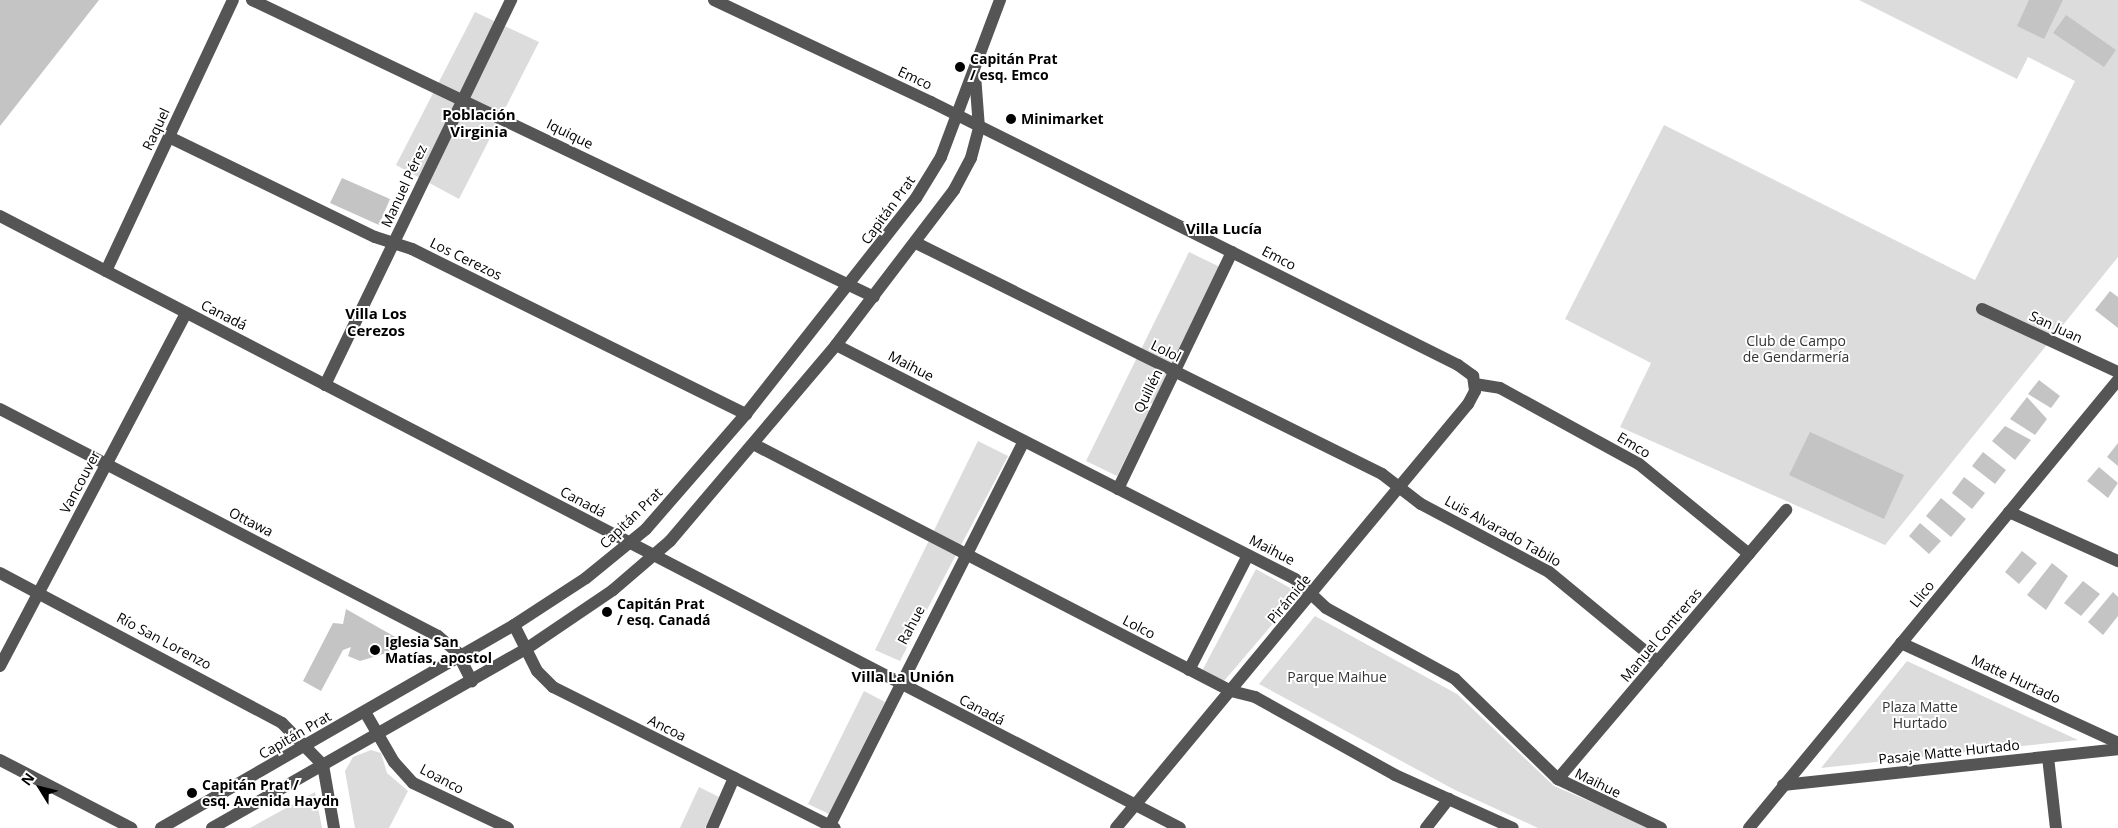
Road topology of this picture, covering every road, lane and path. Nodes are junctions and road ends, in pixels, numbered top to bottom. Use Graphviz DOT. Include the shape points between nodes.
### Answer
graph roads {
  1 [pos="232,0"];
  2 [pos="252,0"];
  3 [pos="511,0"];
  4 [pos="714,0"];
  5 [pos="1000,0"];
  6 [pos="975,75"];
  7 [pos="462,99"];
  8 [pos="958,116"];
  9 [pos="979,128"];
  10 [pos="168,137"];
  11 [pos="0,216"];
  12 [pos="394,243"];
  13 [pos="916,243"];
  14 [pos="1232,252"];
  15 [pos="106,271"];
  16 [pos="850,286"];
  17 [pos="874,297"];
  18 [pos="1982,310"];
  19 [pos="186,313"];
  20 [pos="836,345"];
  21 [pos="1174,372"];
  22 [pos="2118,372"];
  23 [pos="2118,380"];
  24 [pos="1475,384"];
  25 [pos="325,385"];
  26 [pos="0,408"];
  27 [pos="746,414"];
  28 [pos="1024,441"];
  29 [pos="755,445"];
  30 [pos="106,464"];
  31 [pos="1400,488"];
  32 [pos="1118,489"];
  33 [pos="1786,510"];
  34 [pos="2009,512"];
  35 [pos="630,544"];
  36 [pos="965,553"];
  37 [pos="1750,554"];
  38 [pos="1248,555"];
  39 [pos="654,556"];
  40 [pos="2118,561"];
  41 [pos="0,573"];
  42 [pos="38,593"];
  43 [pos="1312,594"];
  44 [pos="514,625"];
  45 [pos="1901,642"];
  46 [pos="526,649"];
  47 [pos="459,658"];
  48 [pos="1658,662"];
  49 [pos="0,666"];
  50 [pos="1189,670"];
  51 [pos="472,681"];
  52 [pos="899,684"];
  53 [pos="1231,691"];
  54 [pos="365,712"];
  55 [pos="377,736"];
  56 [pos="2118,743"];
  57 [pos="307,745"];
  58 [pos="2118,749"];
  59 [pos="2048,757"];
  60 [pos="0,760"];
  61 [pos="323,765"];
  62 [pos="734,778"];
  63 [pos="1558,779"];
  64 [pos="1783,785"];
  65 [pos="1449,799"];
  66 [pos="1136,807"];
  67 [pos="832,827"];
  68 [pos="131,828"];
  69 [pos="161,828"];
  70 [pos="212,828"];
  71 [pos="334,828"];
  72 [pos="508,828"];
  73 [pos="712,828"];
  74 [pos="1116,828"];
  75 [pos="1180,828"];
  76 [pos="1426,828"];
  77 [pos="1513,828"];
  78 [pos="1661,828"];
  79 [pos="1749,828"];
  80 [pos="2056,828"];
  1 -- 10 [label="street, Raquel"];
  2 -- 7 [label="street, Iquique"];
  3 -- 7 [label="street, Manuel Pérez"];
  4 -- 8 [label="street, Emco"];
  5 -- 6 [label="street, Capitán Prat"];
  6 -- 8 [label="street, Capitán Prat"];
  6 -- 9 [label="street, Capitán Prat"];
  7 -- 12 [label="street, Manuel Pérez"];
  7 -- 16 [label="street, Iquique"];
  8 -- 9 [label="street, Emco"];
  8 -- 16 [label="street, Capitán Prat" via="930,178"];
  9 -- 13 [label="street, Capitán Prat" via="964,173"];
  9 -- 14 [label="street, Emco"];
  10 -- 12 [label="street, Los Cerezos"];
  10 -- 15 [label="street, Raquel"];
  11 -- 15 [label="street, Canadá"];
  12 -- 25 [label="street, Manuel Pérez"];
  12 -- 27 [label="street, Los Cerezos"];
  13 -- 17 [label="street, Capitán Prat"];
  13 -- 21 [label="street, Lolol"];
  14 -- 21 [label="street, Quillén"];
  14 -- 24 [label="street, Emco" via="1458,365"];
  15 -- 19 [label="street, Canadá"];
  16 -- 17 [label="street, Iquique"];
  16 -- 27 [label="street, Capitán Prat"];
  17 -- 20 [label="street, Capitán Prat"];
  18 -- 22 [label="street, San Juan"];
  19 -- 25 [label="street, Canadá"];
  19 -- 30 [label="street, Vancouver"];
  20 -- 28 [label="street, Maihue"];
  20 -- 29 [label="street, Capitán Prat"];
  21 -- 31 [label="street, Lolol" via="1382,474"];
  21 -- 32 [label="street, Quillén"];
  23 -- 34 [label="street, Llico"];
  24 -- 31 [label="street, Pirámide" via="1473,398"];
  24 -- 37 [label="street, Emco" via="1500,388 1639,464"];
  25 -- 35 [label="street, Canadá"];
  26 -- 30 [label="street, Ottawa"];
  27 -- 35 [label="street, Capitán Prat"];
  28 -- 32 [label="street, Maihue"];
  28 -- 36 [label="street, Rahue"];
  29 -- 36 [label="street, Lolco"];
  29 -- 39 [label="street, Capitán Prat"];
  30 -- 42 [label="street, Vancouver"];
  30 -- 47 [label="street, Ottawa" via="438,636"];
  31 -- 43 [label="street, Pirámide"];
  31 -- 48 [label="street, Luis Alvarado Tabilo" via="1549,572"];
  32 -- 38 [label="street, Maihue"];
  33 -- 37 [label="street, Manuel Contreras"];
  34 -- 40 [label="street"];
  34 -- 45 [label="street, Llico"];
  35 -- 39 [label="street, Canadá"];
  35 -- 44 [label="street, Capitán Prat"];
  36 -- 50 [label="street, Lolco"];
  36 -- 52 [label="street, Rahue"];
  37 -- 48 [label="street, Manuel Contreras"];
  38 -- 43 [label="street, Maihue" via="1295,579"];
  38 -- 50 [label="street"];
  39 -- 46 [label="street, Capitán Prat"];
  39 -- 52 [label="street, Canadá"];
  41 -- 42 [label="street, Río San Lorenzo"];
  42 -- 49 [label="street, Vancouver"];
  42 -- 57 [label="street, Río San Lorenzo" via="258,707"];
  43 -- 53 [label="street, Pirámide"];
  43 -- 63 [label="street, Maihue" via="1326,608 1455,679"];
  44 -- 46 [label="street, Ancoa"];
  44 -- 47 [label="street, Capitán Prat"];
  45 -- 56 [label="street, Matte Hurtado"];
  45 -- 64 [label="street, Llico"];
  46 -- 51 [label="street, Capitán Prat"];
  46 -- 62 [label="street, Ancoa" via="539,675 552,687"];
  47 -- 51 [label="street, Ottawa"];
  47 -- 54 [label="street, Capitán Prat"];
  48 -- 63 [label="street, Manuel Contreras"];
  50 -- 53 [label="street, Lolco"];
  51 -- 55 [label="street, Capitán Prat"];
  52 -- 66 [label="street, Canadá"];
  52 -- 67 [label="street, Rahue"];
  53 -- 65 [label="street, Lolco" via="1255,697 1395,775"];
  53 -- 66 [label="street, Pirámide"];
  54 -- 55 [label="street, Loanco"];
  54 -- 57 [label="street, Capitán Prat"];
  55 -- 61 [label="street, Capitán Prat"];
  55 -- 72 [label="street, Loanco" via="413,783"];
  57 -- 61 [label="street, Río San Lorenzo"];
  57 -- 69 [label="street, Capitán Prat"];
  58 -- 59 [label="street, Pasaje Matte Hurtado"];
  59 -- 64 [label="street, Pasaje Matte Hurtado"];
  59 -- 80 [label="street"];
  60 -- 68 [label="street"];
  61 -- 70 [label="street, Capitán Prat"];
  61 -- 71 [label="street"];
  62 -- 67 [label="street, Ancoa"];
  62 -- 73 [label="street"];
  63 -- 78 [label="street, Maihue"];
  64 -- 79 [label="street, Llico"];
  65 -- 76 [label="street"];
  65 -- 77 [label="street, Lolco"];
  66 -- 74 [label="street, Pirámide"];
  66 -- 75 [label="street, Canadá"];
}
